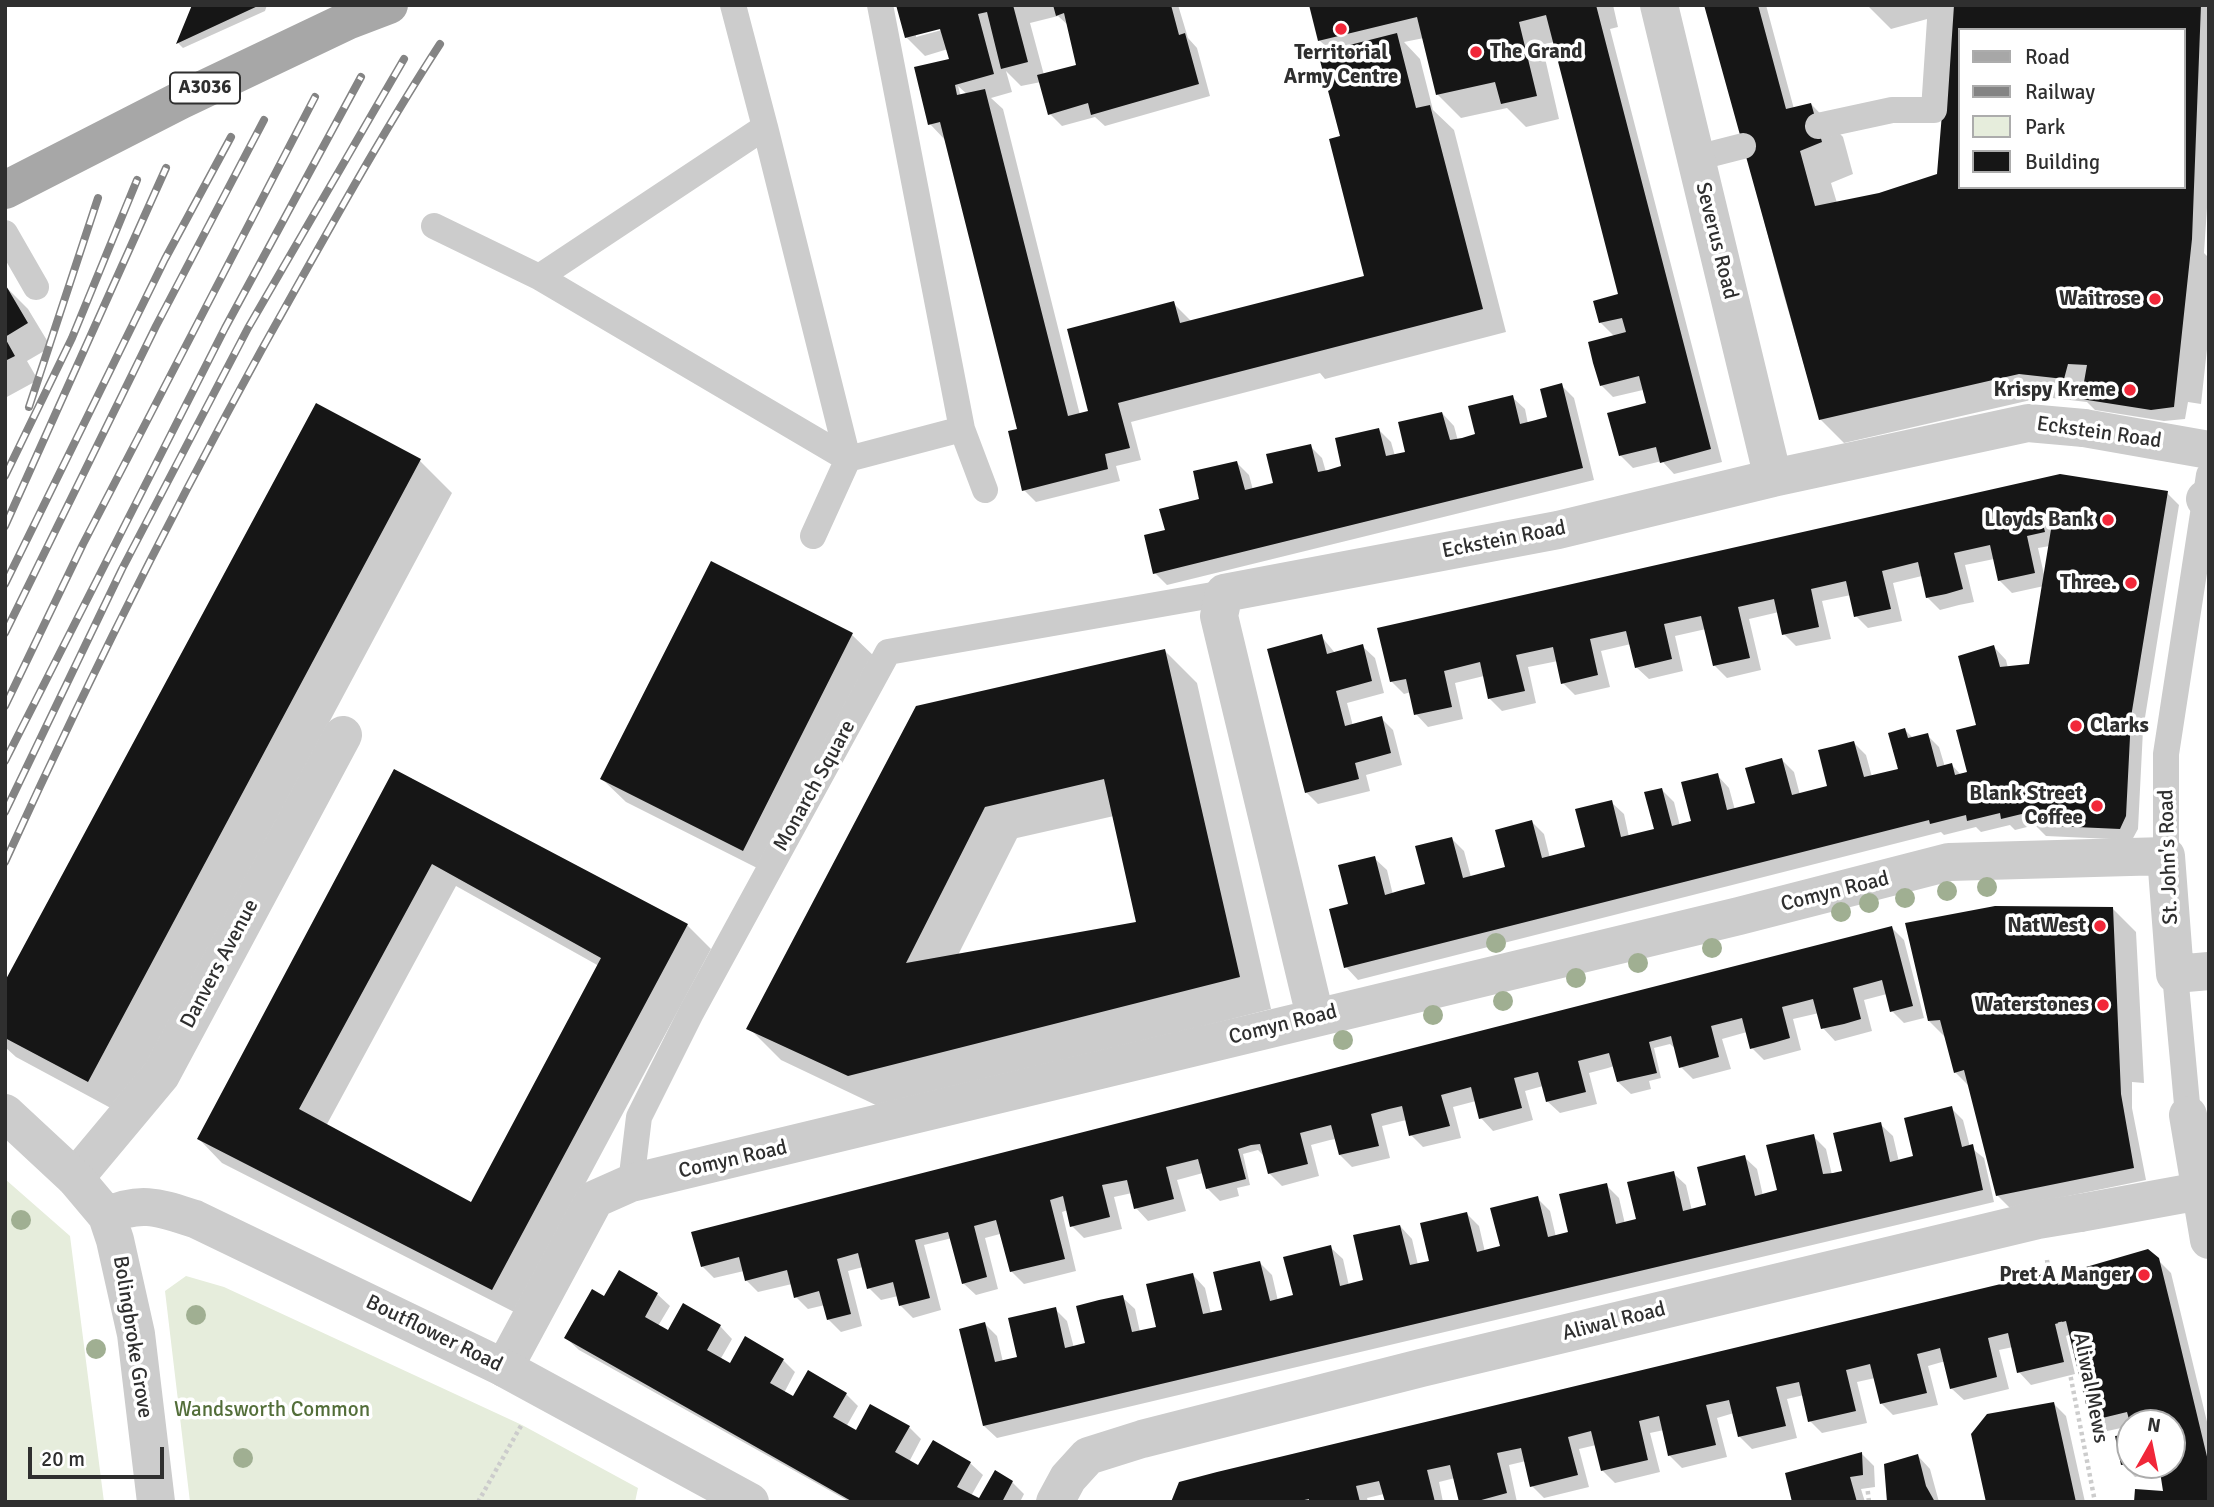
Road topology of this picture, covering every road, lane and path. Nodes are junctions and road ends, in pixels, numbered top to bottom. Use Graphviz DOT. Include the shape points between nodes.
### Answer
graph roads {
  1 [pos="389,5"];
  2 [pos="733,5"];
  3 [pos="880,5"];
  4 [pos="1659,5"];
  5 [pos="1941,5"];
  6 [pos="1818,126"];
  7 [pos="765,127"];
  8 [pos="1743,146"];
  9 [pos="1696,158"];
  10 [pos="15,184"];
  11 [pos="434,226"];
  12 [pos="5,233"];
  13 [pos="539,277"];
  14 [pos="36,287"];
  15 [pos="962,429"];
  16 [pos="2209,450"];
  17 [pos="848,459"];
  18 [pos="1773,478"];
  19 [pos="985,490"];
  20 [pos="2208,491"];
  21 [pos="813,536"];
  22 [pos="1224,593"];
  23 [pos="343,735"];
  24 [pos="2166,856"];
  25 [pos="2192,972"];
  26 [pos="1315,1016"];
  27 [pos="5,1113"];
  28 [pos="2189,1115"];
  29 [pos="75,1178"];
  30 [pos="631,1183"];
  31 [pos="2200,1191"];
  32 [pos="107,1216"];
  33 [pos="2209,1240"];
  34 [pos="2060,1322"];
  35 [pos="504,1368"];
  36 [pos="526,1417"];
  37 [pos="1867,1484"];
  38 [pos="156,1502"];
  39 [pos="478,1502"];
  40 [pos="750,1502"];
  41 [pos="1055,1502"];
  42 [pos="1868,1502"];
  43 [pos="2095,1502"];
  1 -- 10 [label="main road, A3036" via="193,94"];
  2 -- 7 [label="lane"];
  3 -- 15 [label="lane"];
  4 -- 9 [label="street, Severus Road"];
  5 -- 6 [label="lane" via="1934,110 1892,110"];
  7 -- 13 [label="lane"];
  7 -- 17 [label="lane"];
  8 -- 9 [label="lane"];
  9 -- 18 [label="street, Severus Road"];
  11 -- 13 [label="lane"];
  12 -- 14 [label="lane"];
  13 -- 17 [label="lane"];
  15 -- 17 [label="lane"];
  15 -- 19 [label="lane"];
  16 -- 18 [label="street, Eckstein Road" via="2028,423"];
  17 -- 21 [label="lane"];
  18 -- 22 [label="street, Eckstein Road" via="1558,530"];
  20 -- 24 [label="lane, St. John's Road" via="2186,606 2166,754"];
  22 -- 26 [label="street" via="1219,616"];
  22 -- 30 [label="lane, Monarch Square" via="888,652 639,1117"];
  23 -- 29 [label="street, Danvers Avenue" via="161,1075"];
  24 -- 25 [label="street, St. John's Road"];
  24 -- 26 [label="street, Comyn Road" via="1949,862"];
  25 -- 28 [label="lane, St. John's Road"];
  26 -- 30 [label="street, Comyn Road"];
  27 -- 29 [label="street"];
  28 -- 31 [label="street, St. John's Road"];
  29 -- 32 [label="street"];
  30 -- 35 [label="street, Comyn Road" via="595,1199"];
  31 -- 33 [label="street, St. John's Road"];
  31 -- 41 [label="street, Aliwal Road" via="2024,1223 1142,1439 1088,1455"];
  32 -- 35 [label="street, Boutflower Road" via="129,1206 142,1206 195,1219"];
  32 -- 38 [label="street, Bolingbroke Grove" via="136,1334"];
  34 -- 43 [label="path, Aliwal Mews"];
  35 -- 40 [label="street, Boutflower Road"];
  36 -- 39 [label="path"];
  37 -- 42 [label="path"];
}
